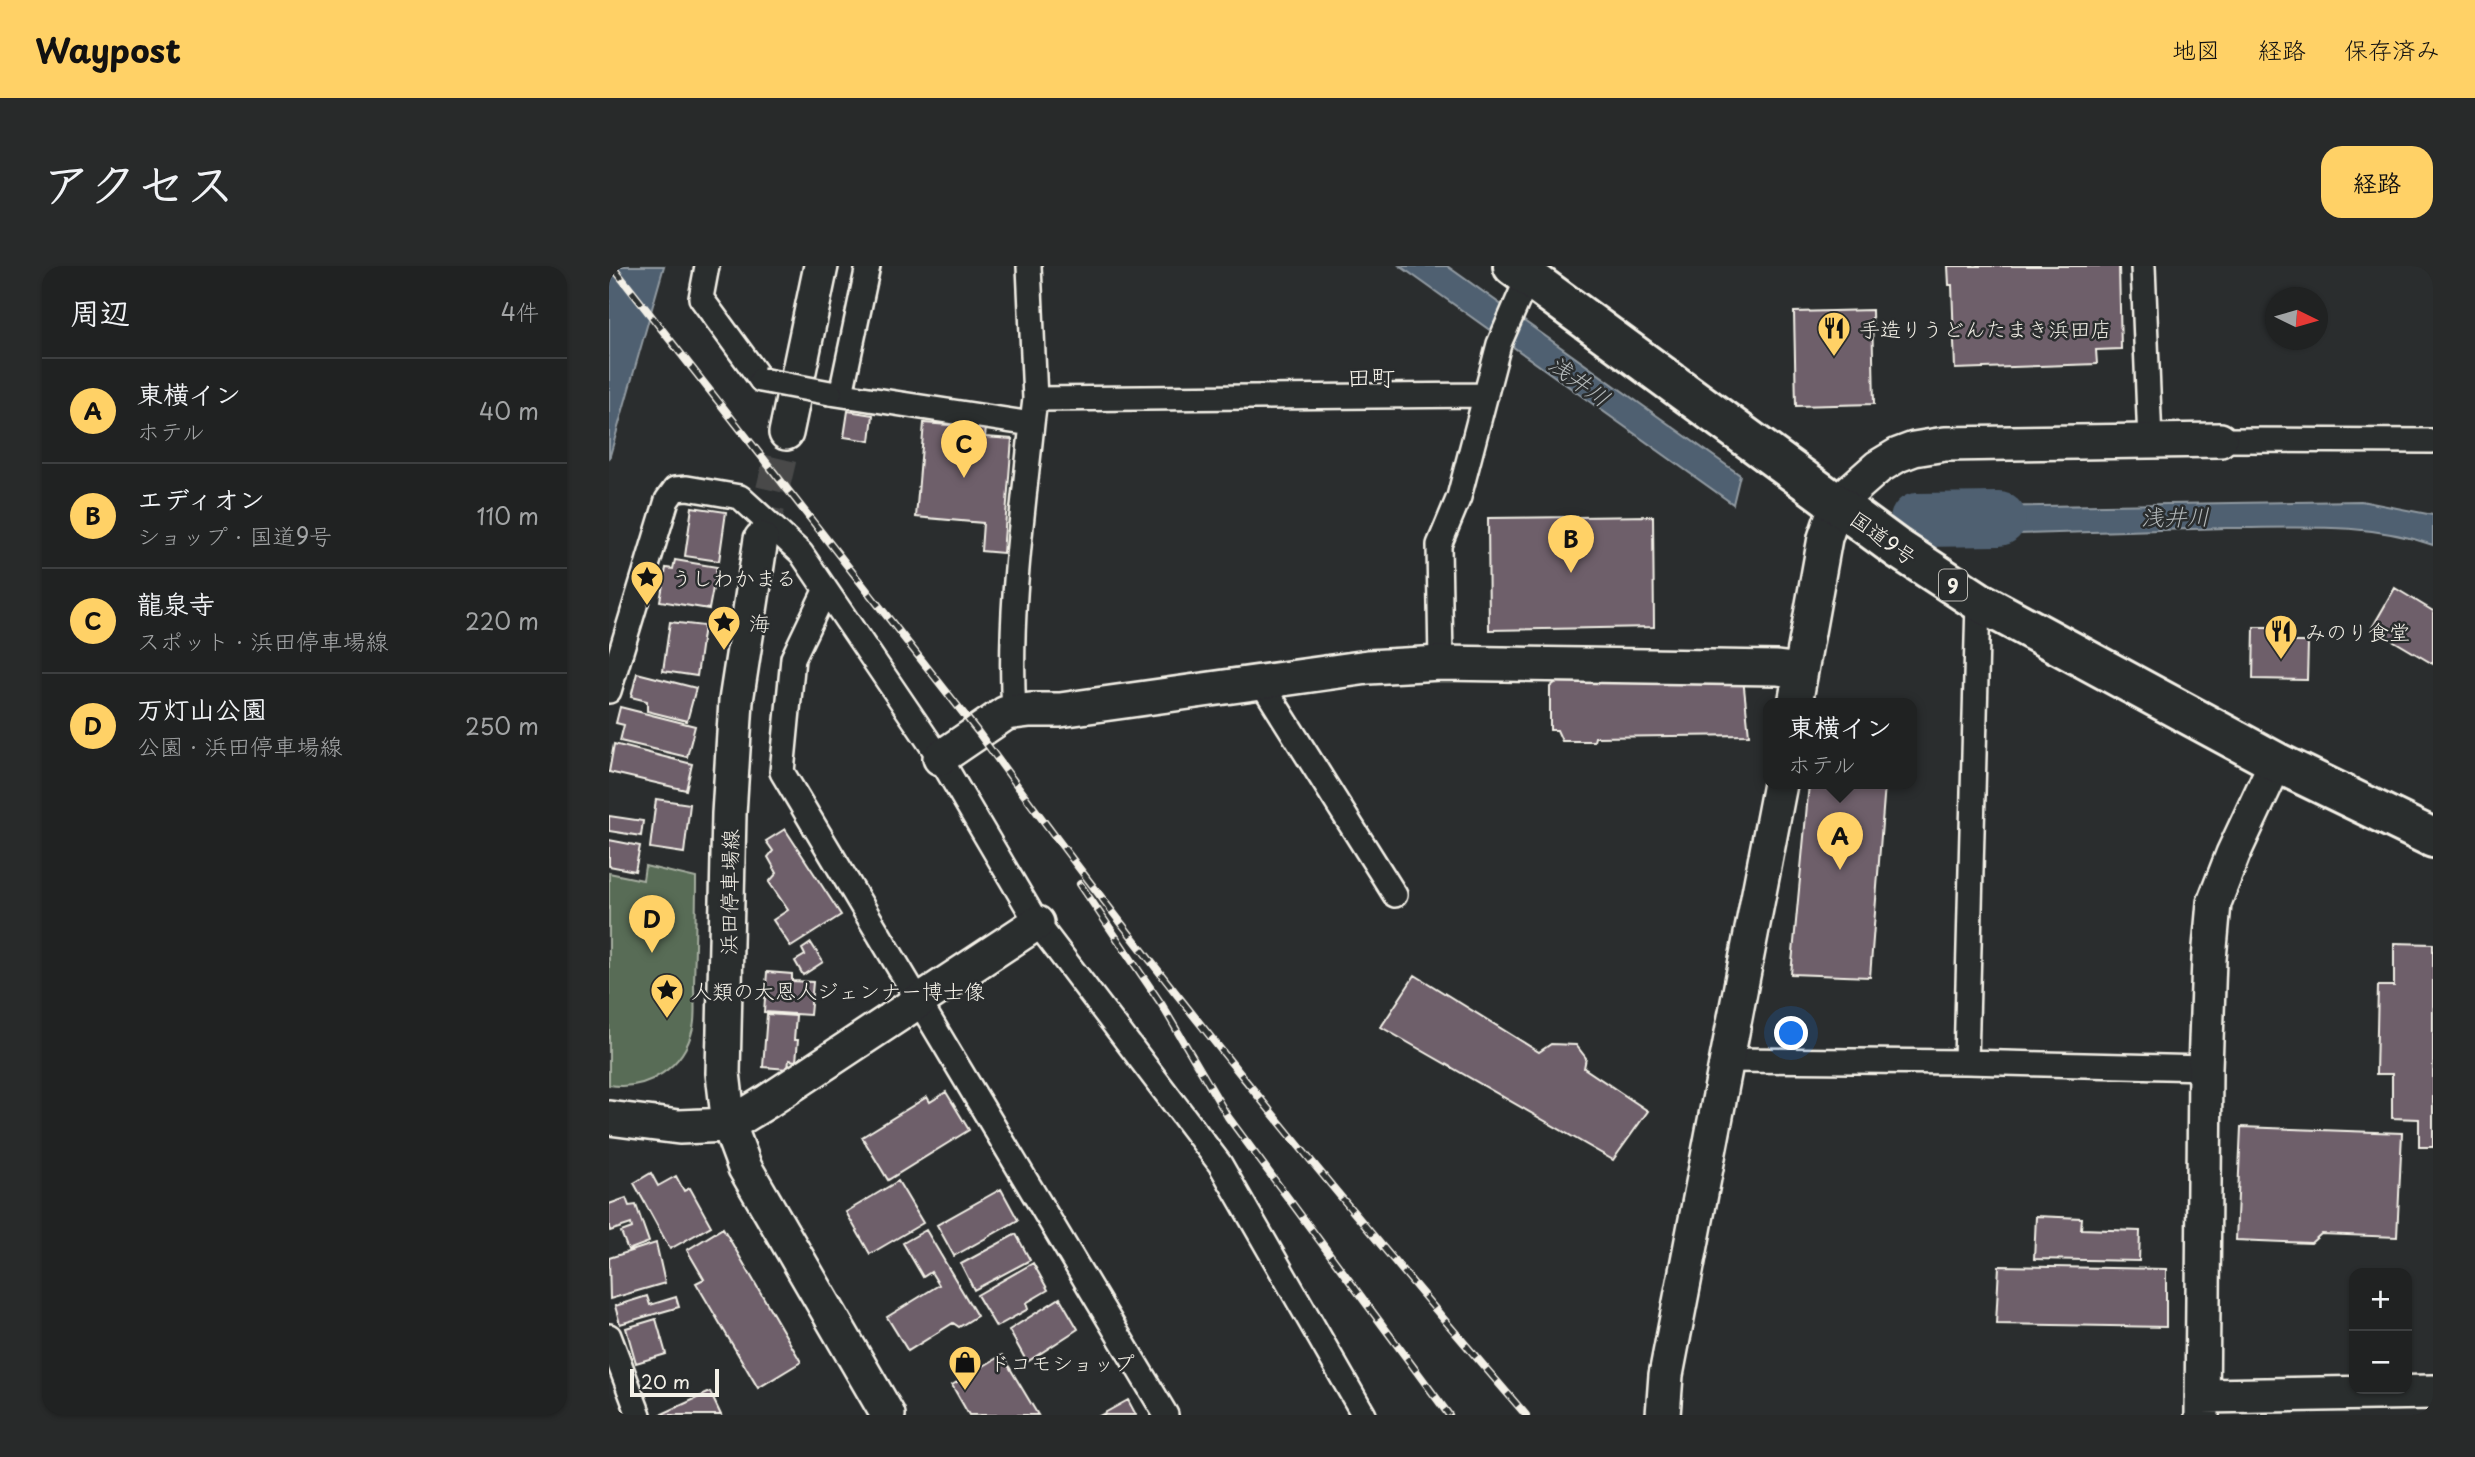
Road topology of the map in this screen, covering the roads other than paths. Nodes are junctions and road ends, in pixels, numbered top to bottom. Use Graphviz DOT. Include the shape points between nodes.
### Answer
graph roads {
  1 [pos="707,266"];
  2 [pos="821,266"];
  3 [pos="867,266"];
  4 [pos="1029,266"];
  5 [pos="2143,266"];
  6 [pos="1519,284"];
  7 [pos="835,393"];
  8 [pos="1486,395"];
  9 [pos="1035,399"];
  10 [pos="1032,424"];
  11 [pos="786,433"];
  12 [pos="2220,440"];
  13 [pos="2433,441"];
  14 [pos="2150,442"];
  15 [pos="1837,503"];
  16 [pos="761,539"];
  17 [pos="825,591"];
  18 [pos="1978,601"];
  19 [pos="613,660"];
  20 [pos="1441,663"];
  21 [pos="1801,671"];
  22 [pos="1261,682"];
  23 [pos="609,691"];
  24 [pos="1796,698"];
  25 [pos="1014,712"];
  26 [pos="940,758"];
  27 [pos="2276,762"];
  28 [pos="1779,789"];
  29 [pos="2433,838"];
  30 [pos="1395,895"];
  31 [pos="1037,923"];
  32 [pos="919,1002"];
  33 [pos="1728,1060"];
  34 [pos="1966,1062"];
  35 [pos="2205,1069"];
  36 [pos="609,1118"];
  37 [pos="729,1125"];
  38 [pos="609,1336"];
  39 [pos="2433,1391"];
  40 [pos="2202,1406"];
  41 [pos="639,1415"];
  42 [pos="888,1415"];
  43 [pos="1166,1415"];
  44 [pos="1364,1415"];
  45 [pos="1663,1415"];
  1 -- 7 [label="street, bridge" via="701,299 761,380"];
  2 -- 11 [label="street"];
  3 -- 7 [label="street"];
  4 -- 9 [label="street"];
  5 -- 14 [label="street"];
  6 -- 8 [label="street"];
  6 -- 15 [label="highway, 国道9号 / 9"];
  7 -- 10 [label="street"];
  8 -- 9 [label="street"];
  8 -- 20 [label="street" via="1459,497 1439,545"];
  9 -- 10 [label="street"];
  10 -- 25 [label="street" via="1016,575 1011,668"];
  12 -- 13 [label="street"];
  12 -- 14 [label="street"];
  14 -- 15 [label="street" via="1945,444 1914,449 1878,467"];
  15 -- 18 [label="highway, 国道9号 / 9"];
  15 -- 21 [label="street" via="1825,538"];
  16 -- 37 [label="street, 浜田停車場線" via="736,701 729,814 723,1073"];
  17 -- 19 [label="street" via="801,553 740,497 675,489 667,500"];
  17 -- 26 [label="street"];
  17 -- 32 [label="street" via="793,658 782,772"];
  18 -- 27 [label="highway, 国道9号 / 9"];
  18 -- 34 [label="street"];
  19 -- 23 [label="street"];
  20 -- 21 [label="street"];
  20 -- 22 [label="street" via="1368,667"];
  21 -- 24 [label="street"];
  22 -- 25 [label="street" via="1060,710"];
  22 -- 30 [label="street"];
  25 -- 26 [label="street" via="992,721"];
  26 -- 31 [label="street"];
  27 -- 29 [label="highway, 国道9号 / 9"];
  27 -- 35 [label="street" via="2214,903"];
  28 -- 33 [label="street"];
  31 -- 32 [label="street"];
  31 -- 44 [label="street" via="1220,1164"];
  32 -- 37 [label="street"];
  32 -- 43 [label="street"];
  33 -- 34 [label="street"];
  33 -- 45 [label="street" via="1666,1375"];
  34 -- 35 [label="street"];
  35 -- 40 [label="street"];
  36 -- 37 [label="street" via="679,1127"];
  37 -- 42 [label="street, 浜田停車場線" via="754,1186"];
  38 -- 41 [label="street"];
  39 -- 40 [label="street"];
}
